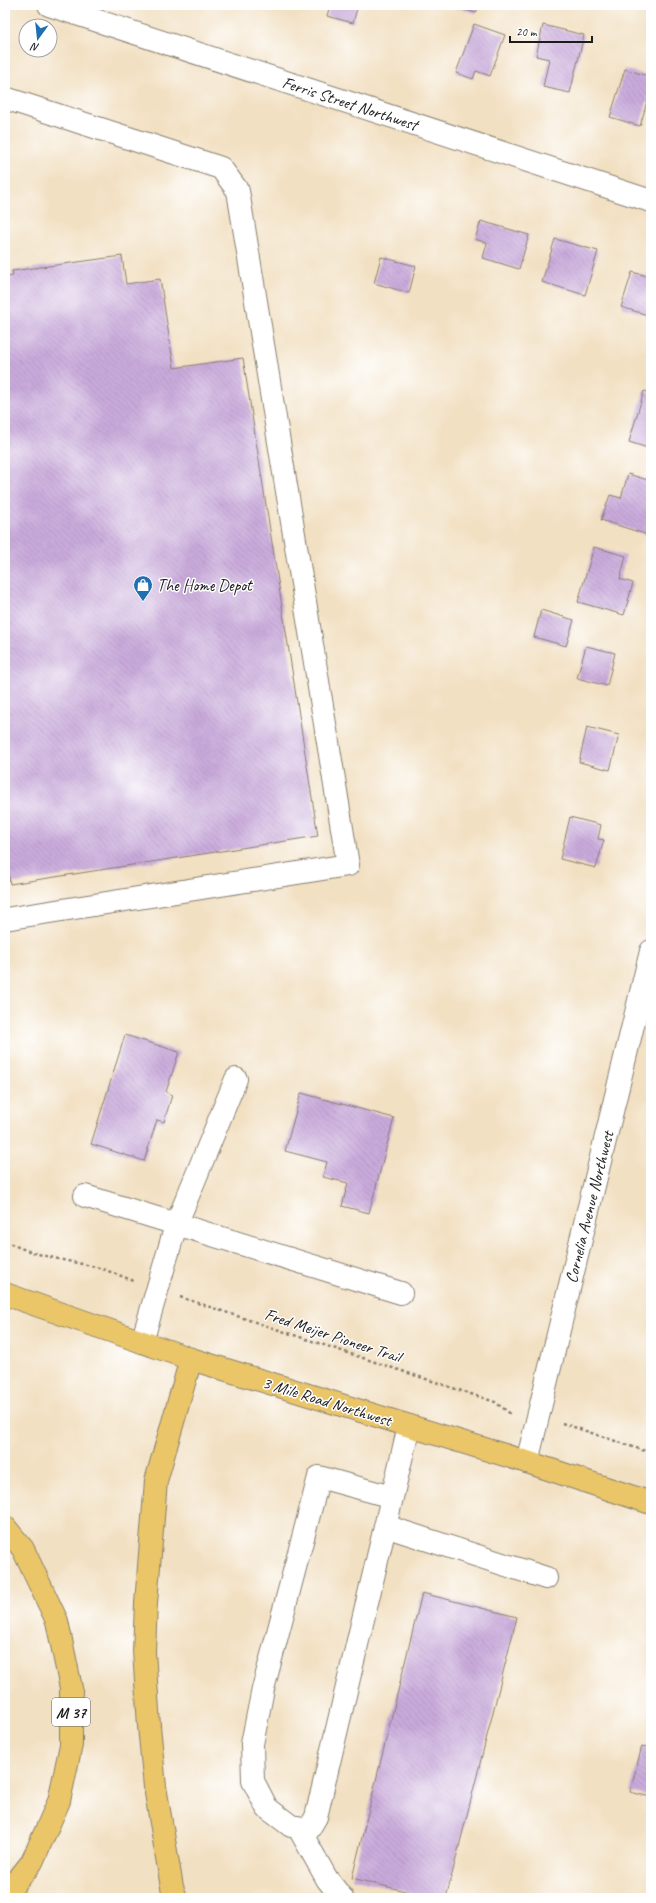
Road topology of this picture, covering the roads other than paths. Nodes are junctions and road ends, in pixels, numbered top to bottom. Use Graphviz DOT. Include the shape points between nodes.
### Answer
graph roads {
  1 [pos="49,5"];
  2 [pos="5,98"];
  3 [pos="651,201"];
  4 [pos="5,919"];
  5 [pos="651,951"];
  6 [pos="236,1079"];
  7 [pos="85,1196"];
  8 [pos="176,1226"];
  9 [pos="401,1293"];
  10 [pos="5,1294"];
  11 [pos="142,1342"];
  12 [pos="191,1359"];
  13 [pos="409,1426"];
  14 [pos="527,1462"];
  15 [pos="392,1497"];
  16 [pos="651,1504"];
  17 [pos="385,1526"];
  18 [pos="5,1527"];
  19 [pos="546,1578"];
  20 [pos="298,1827"];
  21 [pos="5,1896"];
  22 [pos="176,1898"];
  23 [pos="342,1898"];
  1 -- 3 [label="street, Ferris Street Northwest"];
  2 -- 4 [label="street" via="221,168 238,192 348,865"];
  5 -- 14 [label="street, Cornelia Avenue Northwest"];
  6 -- 8 [label="street"];
  7 -- 8 [label="street"];
  8 -- 9 [label="street"];
  8 -- 11 [label="street"];
  10 -- 11 [label="main road, 3 Mile Road Northwest"];
  11 -- 12 [label="main road, 3 Mile Road Northwest"];
  12 -- 13 [label="main road, 3 Mile Road Northwest"];
  12 -- 22 [label="main road" via="156,1481 144,1651 155,1787"];
  13 -- 14 [label="main road, 3 Mile Road Northwest"];
  13 -- 15 [label="street"];
  14 -- 16 [label="main road, 3 Mile Road Northwest"];
  15 -- 17 [label="street"];
  15 -- 20 [label="street" via="319,1477 252,1744 253,1781 267,1808 291,1826"];
  17 -- 19 [label="street"];
  17 -- 20 [label="street" via="316,1817 309,1829"];
  18 -- 21 [label="main road, M 37" via="23,1549 57,1621 71,1688 71,1744 59,1801 32,1862"];
  20 -- 23 [label="street" via="327,1879"];
}
